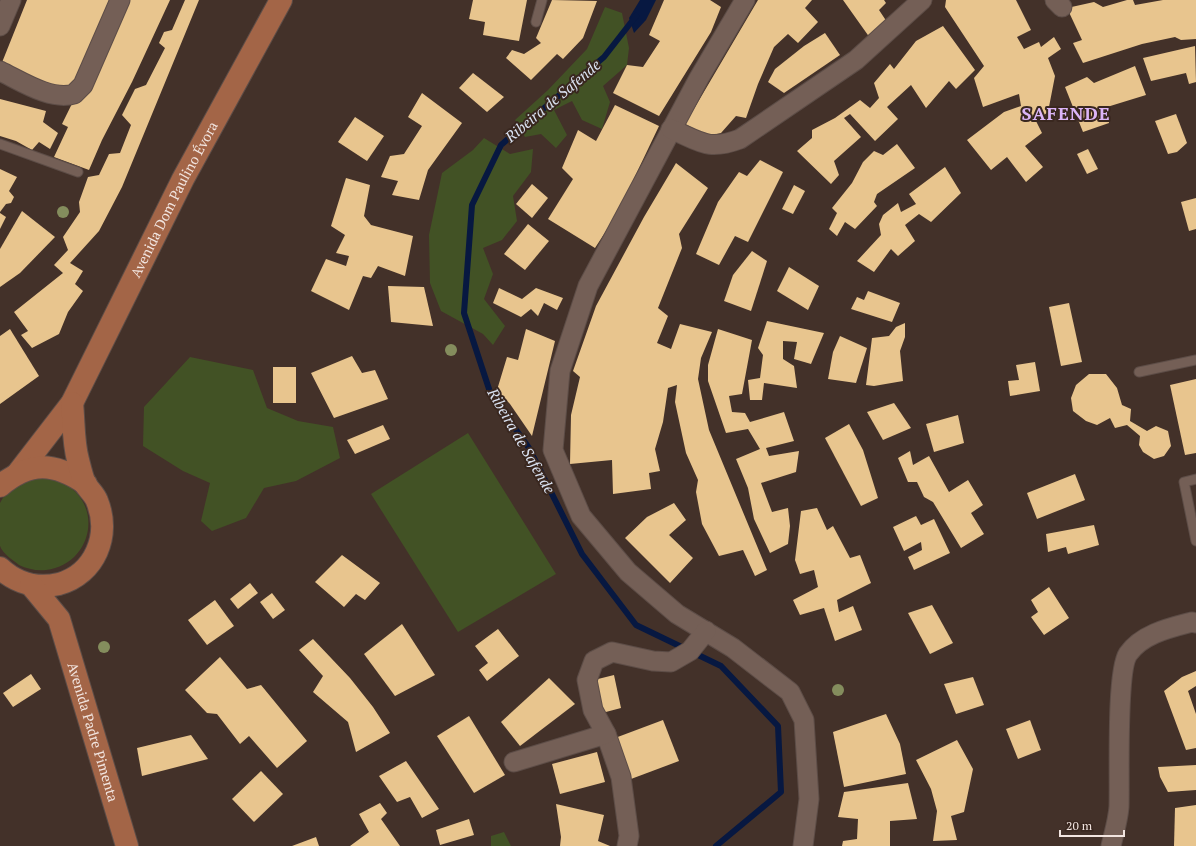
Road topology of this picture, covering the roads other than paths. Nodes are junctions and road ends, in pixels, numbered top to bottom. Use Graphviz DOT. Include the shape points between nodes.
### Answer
graph roads {
  1 [pos="11,0"];
  2 [pos="120,0"];
  3 [pos="282,0"];
  4 [pos="542,0"];
  5 [pos="745,0"];
  6 [pos="922,0"];
  7 [pos="536,22"];
  8 [pos="0,26"];
  9 [pos="0,71"];
  10 [pos="671,129"];
  11 [pos="0,144"];
  12 [pos="78,172"];
  13 [pos="1196,360"];
  14 [pos="1139,372"];
  15 [pos="72,402"];
  16 [pos="18,473"];
  17 [pos="1196,479"];
  18 [pos="86,484"];
  19 [pos="0,486"];
  20 [pos="1196,541"];
  21 [pos="0,568"];
  22 [pos="67,581"];
  23 [pos="31,585"];
  24 [pos="59,619"];
  25 [pos="1196,623"];
  26 [pos="706,631"];
  27 [pos="606,734"];
  28 [pos="514,762"];
  29 [pos="126,846"];
  30 [pos="627,846"];
  31 [pos="803,846"];
  32 [pos="1111,846"];
  1 -- 8 [label="street"];
  2 -- 9 [label="street" via="83,85 74,94 60,96"];
  3 -- 15 [label="main road, Avenida Dom Paulino Évora" via="183,179"];
  4 -- 7 [label="lane"];
  5 -- 10 [label="street"];
  6 -- 10 [label="street" via="856,60 740,139 725,145 711,146"];
  10 -- 26 [label="street" via="588,286 560,371 553,450 581,516 609,550 628,572 677,614"];
  11 -- 12 [label="lane"];
  13 -- 14 [label="lane"];
  15 -- 16 [label="main road, Avenida Dom Paulino Évora"];
  15 -- 18 [label="main road" via="78,460"];
  16 -- 18 [label="main road" via="32,468 51,468 70,473"];
  16 -- 19 [label="main road"];
  17 -- 20 [label="lane" via="1184,482"];
  18 -- 22 [label="main road" via="97,499 103,518 102,537 96,555 88,566"];
  21 -- 23 [label="main road" via="15,579"];
  22 -- 23 [label="main road" via="49,586"];
  22 -- 24 [label="main road"];
  23 -- 24 [label="main road"];
  24 -- 29 [label="main road, Avenida Padre Pimenta"];
  25 -- 32 [label="street" via="1164,630 1144,639 1127,655 1121,683 1118,809"];
  26 -- 27 [label="street" via="690,651 671,662 653,661 612,652 594,661 587,680 593,710"];
  26 -- 31 [label="street" via="733,648 790,692 804,720 809,799"];
  27 -- 28 [label="street"];
  27 -- 30 [label="street" via="621,778 629,836"];
}
